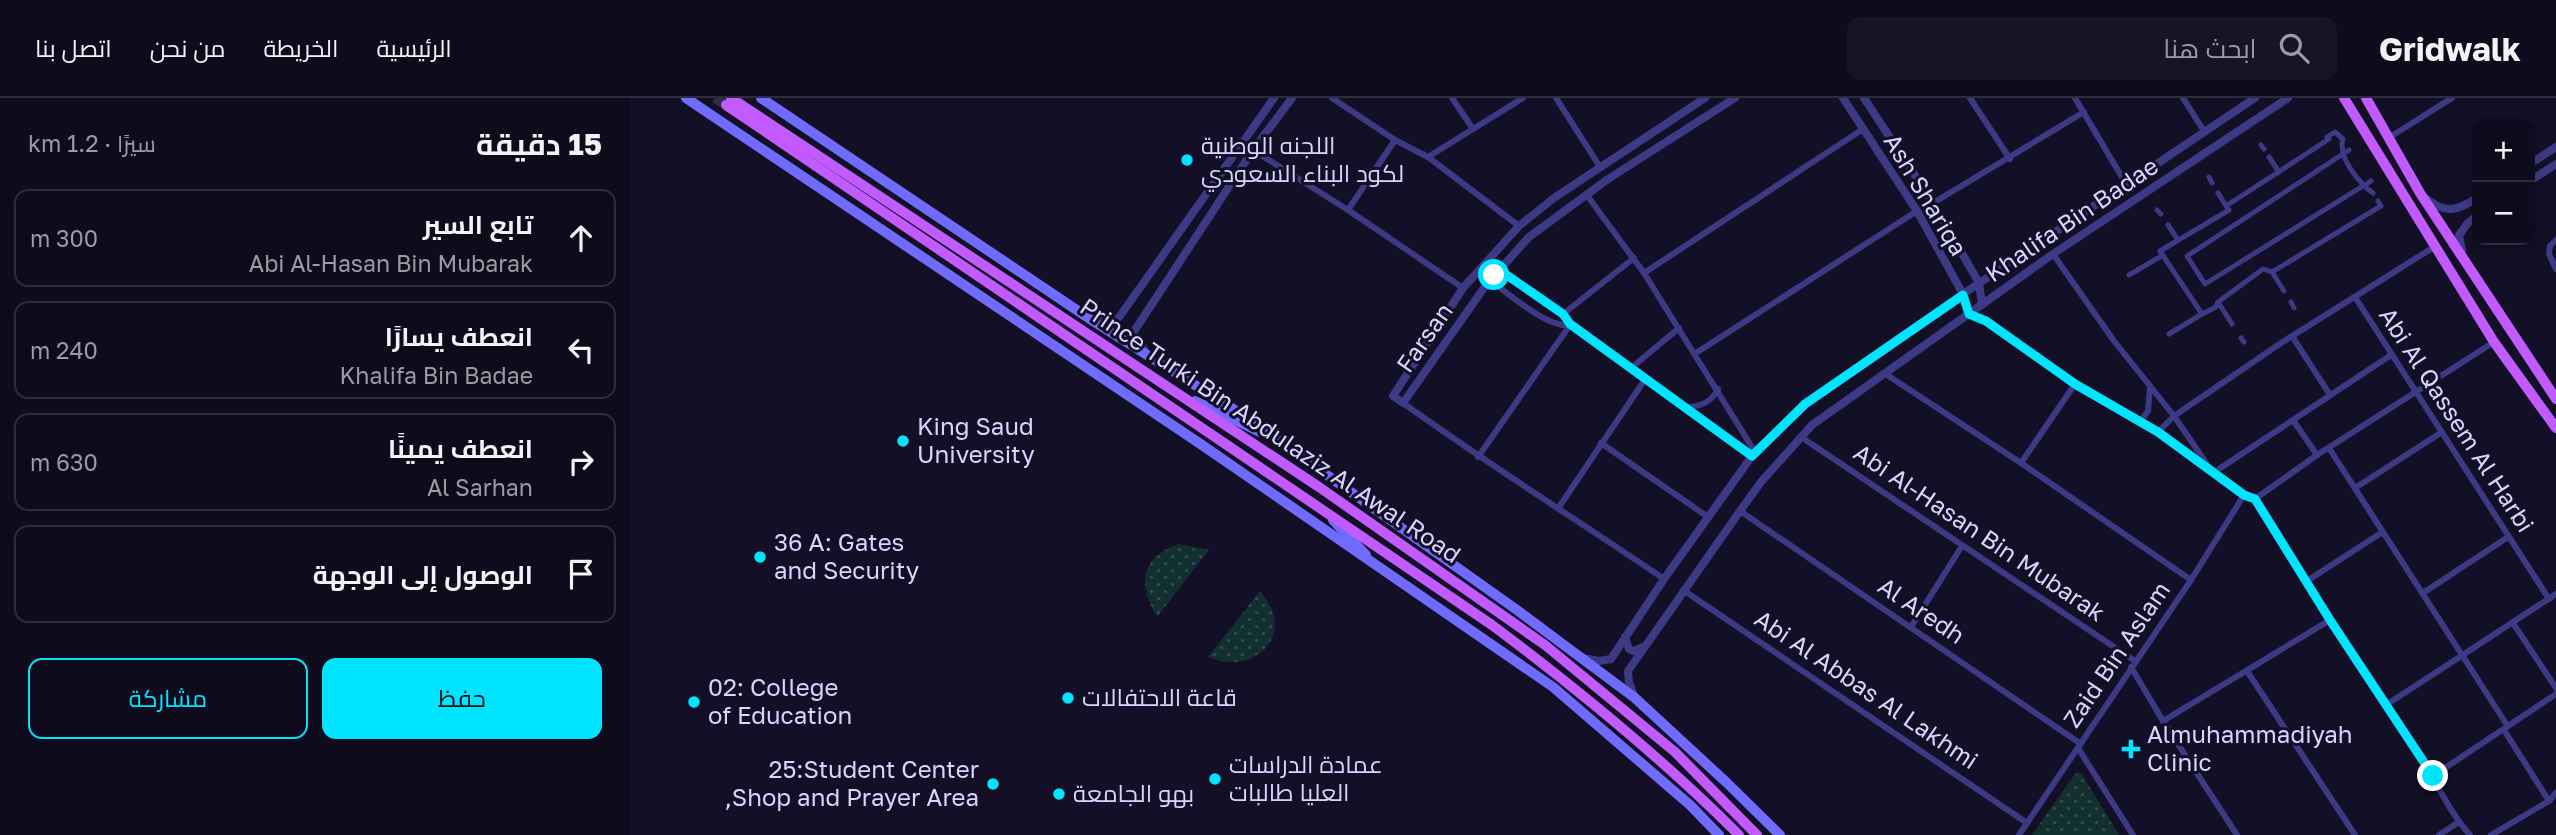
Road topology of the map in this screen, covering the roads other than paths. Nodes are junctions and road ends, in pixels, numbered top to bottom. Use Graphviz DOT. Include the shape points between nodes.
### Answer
graph roads {
  1 [pos="686,98"];
  2 [pos="705,98"];
  3 [pos="761,98"];
  4 [pos="1274,98"];
  5 [pos="1292,98"];
  6 [pos="1332,98"];
  7 [pos="1452,98"];
  8 [pos="1523,98"];
  9 [pos="1556,98"];
  10 [pos="1705,98"];
  11 [pos="1735,98"];
  12 [pos="1843,98"];
  13 [pos="1864,98"];
  14 [pos="1970,98"];
  15 [pos="2075,98"];
  16 [pos="2183,98"];
  17 [pos="2255,98"];
  18 [pos="2288,98"];
  19 [pos="2344,98"];
  20 [pos="2366,98"];
  21 [pos="2452,98"];
  22 [pos="728,102"];
  23 [pos="2084,112"];
  24 [pos="717,119"];
  25 [pos="1472,129"];
  26 [pos="1863,129"];
  27 [pos="2204,131"];
  28 [pos="1395,140"];
  29 [pos="2393,142"];
  30 [pos="2556,147"];
  31 [pos="1253,150"];
  32 [pos="2346,152"];
  33 [pos="2379,155"];
  34 [pos="1428,157"];
  35 [pos="2269,157"];
  36 [pos="2010,159"];
  37 [pos="2535,161"];
  38 [pos="2556,164"];
  39 [pos="1600,167"];
  40 [pos="2277,174"];
  41 [pos="2535,178"];
  42 [pos="2371,181"];
  43 [pos="2126,184"];
  44 [pos="2362,186"];
  45 [pos="2218,193"];
  46 [pos="2374,193"];
  47 [pos="2420,193"];
  48 [pos="1586,194"];
  49 [pos="2378,201"];
  50 [pos="2472,201"];
  51 [pos="2472,201"];
  52 [pos="1933,203"];
  53 [pos="2227,206"];
  54 [pos="1348,210"];
  55 [pos="1917,211"];
  56 [pos="2472,217"];
  57 [pos="2472,219"];
  58 [pos="2168,225"];
  59 [pos="1519,226"];
  60 [pos="2315,236"];
  61 [pos="2556,240"];
  62 [pos="2175,242"];
  63 [pos="2320,243"];
  64 [pos="2434,247"];
  65 [pos="2053,254"];
  66 [pos="2163,255"];
  67 [pos="1634,258"];
  68 [pos="1486,264"];
  69 [pos="2468,267"];
  70 [pos="2556,269"];
  71 [pos="2272,272"];
  72 [pos="1644,273"];
  73 [pos="1494,274"];
  74 [pos="2129,275"];
  75 [pos="1979,283"];
  76 [pos="2205,284"];
  77 [pos="1463,288"];
  78 [pos="2284,291"];
  79 [pos="2205,292"];
  80 [pos="1963,295"];
  81 [pos="1133,296"];
  82 [pos="2355,297"];
  83 [pos="2215,304"];
  84 [pos="1150,305"];
  85 [pos="1982,305"];
  86 [pos="1563,314"];
  87 [pos="1969,314"];
  88 [pos="2203,314"];
  89 [pos="1093,321"];
  90 [pos="1986,321"];
  91 [pos="1570,324"];
  92 [pos="2232,324"];
  93 [pos="1679,328"];
  94 [pos="2169,334"];
  95 [pos="2292,336"];
  96 [pos="2494,342"];
  97 [pos="1696,353"];
  98 [pos="2391,355"];
  99 [pos="1149,356"];
  100 [pos="1631,368"];
  101 [pos="1884,373"];
  102 [pos="1646,378"];
  103 [pos="2075,384"];
  104 [pos="2150,386"];
  105 [pos="1717,389"];
  106 [pos="2416,393"];
  107 [pos="2330,395"];
  108 [pos="1185,397"];
  109 [pos="2556,398"];
  110 [pos="1404,403"];
  111 [pos="1686,407"];
  112 [pos="2174,416"];
  113 [pos="2292,420"];
  114 [pos="2140,422"];
  115 [pos="2556,428"];
  116 [pos="2158,432"];
  117 [pos="2442,432"];
  118 [pos="1274,437"];
  119 [pos="1801,437"];
  120 [pos="1601,443"];
  121 [pos="2329,448"];
  122 [pos="1754,454"];
  123 [pos="2317,455"];
  124 [pos="1478,457"];
  125 [pos="2021,463"];
  126 [pos="2213,473"];
  127 [pos="2355,488"];
  128 [pos="2244,495"];
  129 [pos="2255,499"];
  130 [pos="1317,505"];
  131 [pos="1559,507"];
  132 [pos="1740,510"];
  133 [pos="1708,517"];
  134 [pos="2381,533"];
  135 [pos="2508,537"];
  136 [pos="1962,545"];
  137 [pos="1371,562"];
  138 [pos="1664,579"];
  139 [pos="2191,580"];
  140 [pos="2307,581"];
  141 [pos="1683,590"];
  142 [pos="2423,593"];
  143 [pos="2556,594"];
  144 [pos="2549,598"];
  145 [pos="2330,620"];
  146 [pos="2514,623"];
  147 [pos="1911,627"];
  148 [pos="1625,637"];
  149 [pos="1646,646"];
  150 [pos="2464,655"];
  151 [pos="1583,658"];
  152 [pos="2133,664"];
  153 [pos="2247,671"];
  154 [pos="2556,688"];
  155 [pos="2556,694"];
  156 [pos="1635,698"];
  157 [pos="2386,705"];
  158 [pos="2163,721"];
  159 [pos="2505,728"];
  160 [pos="2079,746"];
  161 [pos="2433,776"];
  162 [pos="2553,798"];
  163 [pos="2459,822"];
  164 [pos="2027,823"];
  165 [pos="1719,835"];
  166 [pos="1739,835"];
  167 [pos="1756,835"];
  168 [pos="1780,835"];
  169 [pos="2019,835"];
  170 [pos="2133,835"];
  171 [pos="2237,835"];
  172 [pos="2355,835"];
  173 [pos="2439,835"];
  174 [pos="2470,835"];
  175 [pos="2491,835"];
  1 -- 24 [label="main road"];
  2 -- 24 [label="main road"];
  3 -- 89 [label="main road"];
  4 -- 81 [label="street"];
  5 -- 31 [label="street"];
  6 -- 28 [label="street"];
  7 -- 25 [label="street"];
  8 -- 25 [label="street"];
  9 -- 39 [label="street"];
  10 -- 39 [label="street, Farsan"];
  11 -- 48 [label="street, Farsan"];
  12 -- 26 [label="street, Ash Shariqa"];
  13 -- 52 [label="street, Ash Shariqa"];
  14 -- 36 [label="street"];
  15 -- 23 [label="street"];
  16 -- 27 [label="street"];
  17 -- 27 [label="street, Khalifa Bin Badae"];
  18 -- 65 [label="street, Khalifa Bin Badae"];
  19 -- 33 [label="main road"];
  20 -- 29 [label="main road"];
  21 -- 29 [label="street"];
  22 -- 108 [label="main road, Prince Turki Bin Abdulaziz Al Awal Road"];
  22 -- 130 [label="main road, Prince Turki Bin Abdulaziz Al Awal Road"];
  23 -- 36 [label="street"];
  23 -- 43 [label="street"];
  24 -- 137 [label="main road"];
  25 -- 34 [label="street"];
  26 -- 55 [label="street, Ash Shariqa"];
  26 -- 72 [label="street"];
  27 -- 43 [label="street, Khalifa Bin Badae"];
  28 -- 34 [label="street"];
  28 -- 54 [label="street"];
  29 -- 33 [label="main road"];
  29 -- 47 [label="main road"];
  30 -- 37 [label="street"];
  31 -- 54 [label="street"];
  31 -- 84 [label="street"];
  32 -- 40 [label="street" via="2343,139 2335,132"];
  32 -- 44 [label="street"];
  32 -- 76 [label="street" via="2184,256"];
  33 -- 64 [label="main road"];
  34 -- 59 [label="street"];
  35 -- 40 [label="street"];
  36 -- 52 [label="street"];
  38 -- 41 [label="street"];
  39 -- 59 [label="street, Farsan"];
  40 -- 53 [label="street"];
  42 -- 44 [label="street"];
  43 -- 75 [label="street, Khalifa Bin Badae"];
  44 -- 46 [label="street"];
  44 -- 76 [label="street"];
  45 -- 53 [label="street"];
  47 -- 50 [label="street" via="2445,210"];
  47 -- 69 [label="main road"];
  48 -- 67 [label="street"];
  48 -- 73 [label="street, Farsan" via="1529,237"];
  49 -- 63 [label="street" via="2381,206"];
  51 -- 56 [label="street" via="2460,216 2464,220"];
  52 -- 75 [label="street, Ash Shariqa"];
  53 -- 62 [label="street" via="2229,209"];
  54 -- 77 [label="street"];
  55 -- 80 [label="street, Ash Shariqa"];
  55 -- 97 [label="street"];
  57 -- 69 [label="street" via="2459,235"];
  58 -- 62 [label="street"];
  59 -- 68 [label="street, Farsan"];
  60 -- 63 [label="street"];
  61 -- 70 [label="street" via="2549,254"];
  62 -- 66 [label="street" via="2160,251"];
  63 -- 71 [label="street"];
  64 -- 82 [label="street"];
  64 -- 96 [label="main road"];
  65 -- 85 [label="street, Khalifa Bin Badae"];
  65 -- 104 [label="street"];
  66 -- 74 [label="street"];
  66 -- 88 [label="street"];
  67 -- 72 [label="street"];
  67 -- 86 [label="street"];
  68 -- 73 [label="street"];
  68 -- 77 [label="street, Farsan"];
  69 -- 109 [label="main road"];
  71 -- 78 [label="street"];
  71 -- 83 [label="street" via="2263,269"];
  72 -- 93 [label="street"];
  73 -- 86 [label="street"];
  73 -- 91 [label="street" via="1550,322"];
  73 -- 110 [label="street, Farsan"];
  75 -- 80 [label="street, Khalifa Bin Badae"];
  75 -- 85 [label="street, Ash Shariqa"];
  76 -- 79 [label="street"];
  77 -- 110 [label="street, Farsan" via="1393,396"];
  80 -- 87 [label="street, Ash Shariqa"];
  80 -- 122 [label="street, Khalifa Bin Badae" via="1805,404"];
  81 -- 84 [label="street" via="1132,309 1139,314"];
  81 -- 89 [label="street" via="1114,323"];
  82 -- 95 [label="street"];
  82 -- 98 [label="street, Abi Al Qassem Al Harbi"];
  83 -- 88 [label="street"];
  83 -- 92 [label="street"];
  84 -- 99 [label="street" via="1133,333"];
  85 -- 87 [label="street, Khalifa Bin Badae"];
  85 -- 90 [label="street"];
  86 -- 91 [label="street"];
  87 -- 90 [label="street"];
  87 -- 101 [label="street, Khalifa Bin Badae"];
  88 -- 94 [label="street"];
  89 -- 99 [label="main road"];
  90 -- 103 [label="street"];
  91 -- 100 [label="street"];
  91 -- 124 [label="street"];
  93 -- 97 [label="street"];
  93 -- 100 [label="street"];
  95 -- 107 [label="street"];
  95 -- 112 [label="street"];
  96 -- 106 [label="street"];
  96 -- 115 [label="main road"];
  97 -- 105 [label="street"];
  98 -- 106 [label="street, Abi Al Qassem Al Harbi"];
  98 -- 107 [label="street"];
  99 -- 118 [label="main road"];
  100 -- 102 [label="street"];
  101 -- 119 [label="street, Khalifa Bin Badae"];
  101 -- 125 [label="street"];
  102 -- 111 [label="street"];
  102 -- 120 [label="street"];
  103 -- 114 [label="street"];
  103 -- 125 [label="street"];
  104 -- 112 [label="street"];
  104 -- 114 [label="street" via="2148,411"];
  105 -- 111 [label="street" via="1713,398 1699,407"];
  105 -- 122 [label="street"];
  106 -- 117 [label="street, Abi Al Qassem Al Harbi"];
  106 -- 121 [label="street"];
  107 -- 113 [label="street"];
  108 -- 118 [label="main road"];
  108 -- 167 [label="main road, Prince Turki Bin Abdulaziz Al Awal Road" via="1545,645 1675,752"];
  110 -- 124 [label="street"];
  111 -- 122 [label="street"];
  112 -- 116 [label="street"];
  112 -- 126 [label="street"];
  113 -- 123 [label="street"];
  113 -- 126 [label="street"];
  114 -- 116 [label="street"];
  116 -- 126 [label="street"];
  117 -- 127 [label="street"];
  117 -- 135 [label="street, Abi Al Qassem Al Harbi"];
  118 -- 151 [label="main road"];
  119 -- 132 [label="street, Khalifa Bin Badae"];
  119 -- 136 [label="street, Abi Al-Hasan Bin Mubarak"];
  120 -- 131 [label="street"];
  120 -- 133 [label="street"];
  121 -- 123 [label="street"];
  121 -- 127 [label="street"];
  122 -- 133 [label="street, Khalifa Bin Badae"];
  123 -- 129 [label="street"];
  124 -- 131 [label="street"];
  125 -- 139 [label="street"];
  126 -- 128 [label="street"];
  127 -- 134 [label="street"];
  128 -- 129 [label="street"];
  128 -- 139 [label="street, Zaid Bin Aslam"];
  129 -- 140 [label="street"];
  130 -- 137 [label="main road"];
  130 -- 166 [label="main road, Prince Turki Bin Abdulaziz Al Awal Road" via="1492,625 1608,713"];
  131 -- 138 [label="street"];
  132 -- 141 [label="street, Khalifa Bin Badae"];
  132 -- 147 [label="street, Al Aredh"];
  133 -- 138 [label="street, Khalifa Bin Badae"];
  134 -- 140 [label="street"];
  134 -- 142 [label="street"];
  135 -- 142 [label="street"];
  135 -- 144 [label="street, Abi Al Qassem Al Harbi"];
  136 -- 147 [label="street"];
  136 -- 152 [label="street, Abi Al-Hasan Bin Mubarak"];
  137 -- 165 [label="main road" via="1553,687"];
  138 -- 148 [label="street, Khalifa Bin Badae"];
  139 -- 152 [label="street, Zaid Bin Aslam"];
  140 -- 145 [label="street"];
  141 -- 149 [label="street, Khalifa Bin Badae"];
  141 -- 164 [label="street, Abi Al Abbas Al Lakhmi"];
  142 -- 150 [label="street"];
  143 -- 144 [label="street"];
  144 -- 146 [label="street"];
  145 -- 153 [label="street"];
  145 -- 157 [label="street"];
  146 -- 150 [label="street"];
  146 -- 154 [label="street"];
  147 -- 160 [label="street, Al Aredh"];
  148 -- 149 [label="street" via="1629,649"];
  148 -- 151 [label="street, Khalifa Bin Badae" via="1611,659"];
  149 -- 156 [label="street, Khalifa Bin Badae" via="1628,671"];
  150 -- 157 [label="street"];
  150 -- 159 [label="street"];
  151 -- 156 [label="main road"];
  152 -- 158 [label="street"];
  152 -- 160 [label="street, Zaid Bin Aslam"];
  153 -- 158 [label="street"];
  153 -- 172 [label="street"];
  155 -- 159 [label="street"];
  156 -- 168 [label="main road"];
  157 -- 161 [label="street"];
  158 -- 171 [label="street"];
  159 -- 161 [label="street"];
  159 -- 162 [label="street"];
  160 -- 164 [label="street, Zaid Bin Aslam"];
  160 -- 170 [label="street, Al Aredh"];
  161 -- 163 [label="street"];
  162 -- 175 [label="street"];
  163 -- 173 [label="street"];
  163 -- 174 [label="street"];
  164 -- 169 [label="street, Zaid Bin Aslam"];
}
